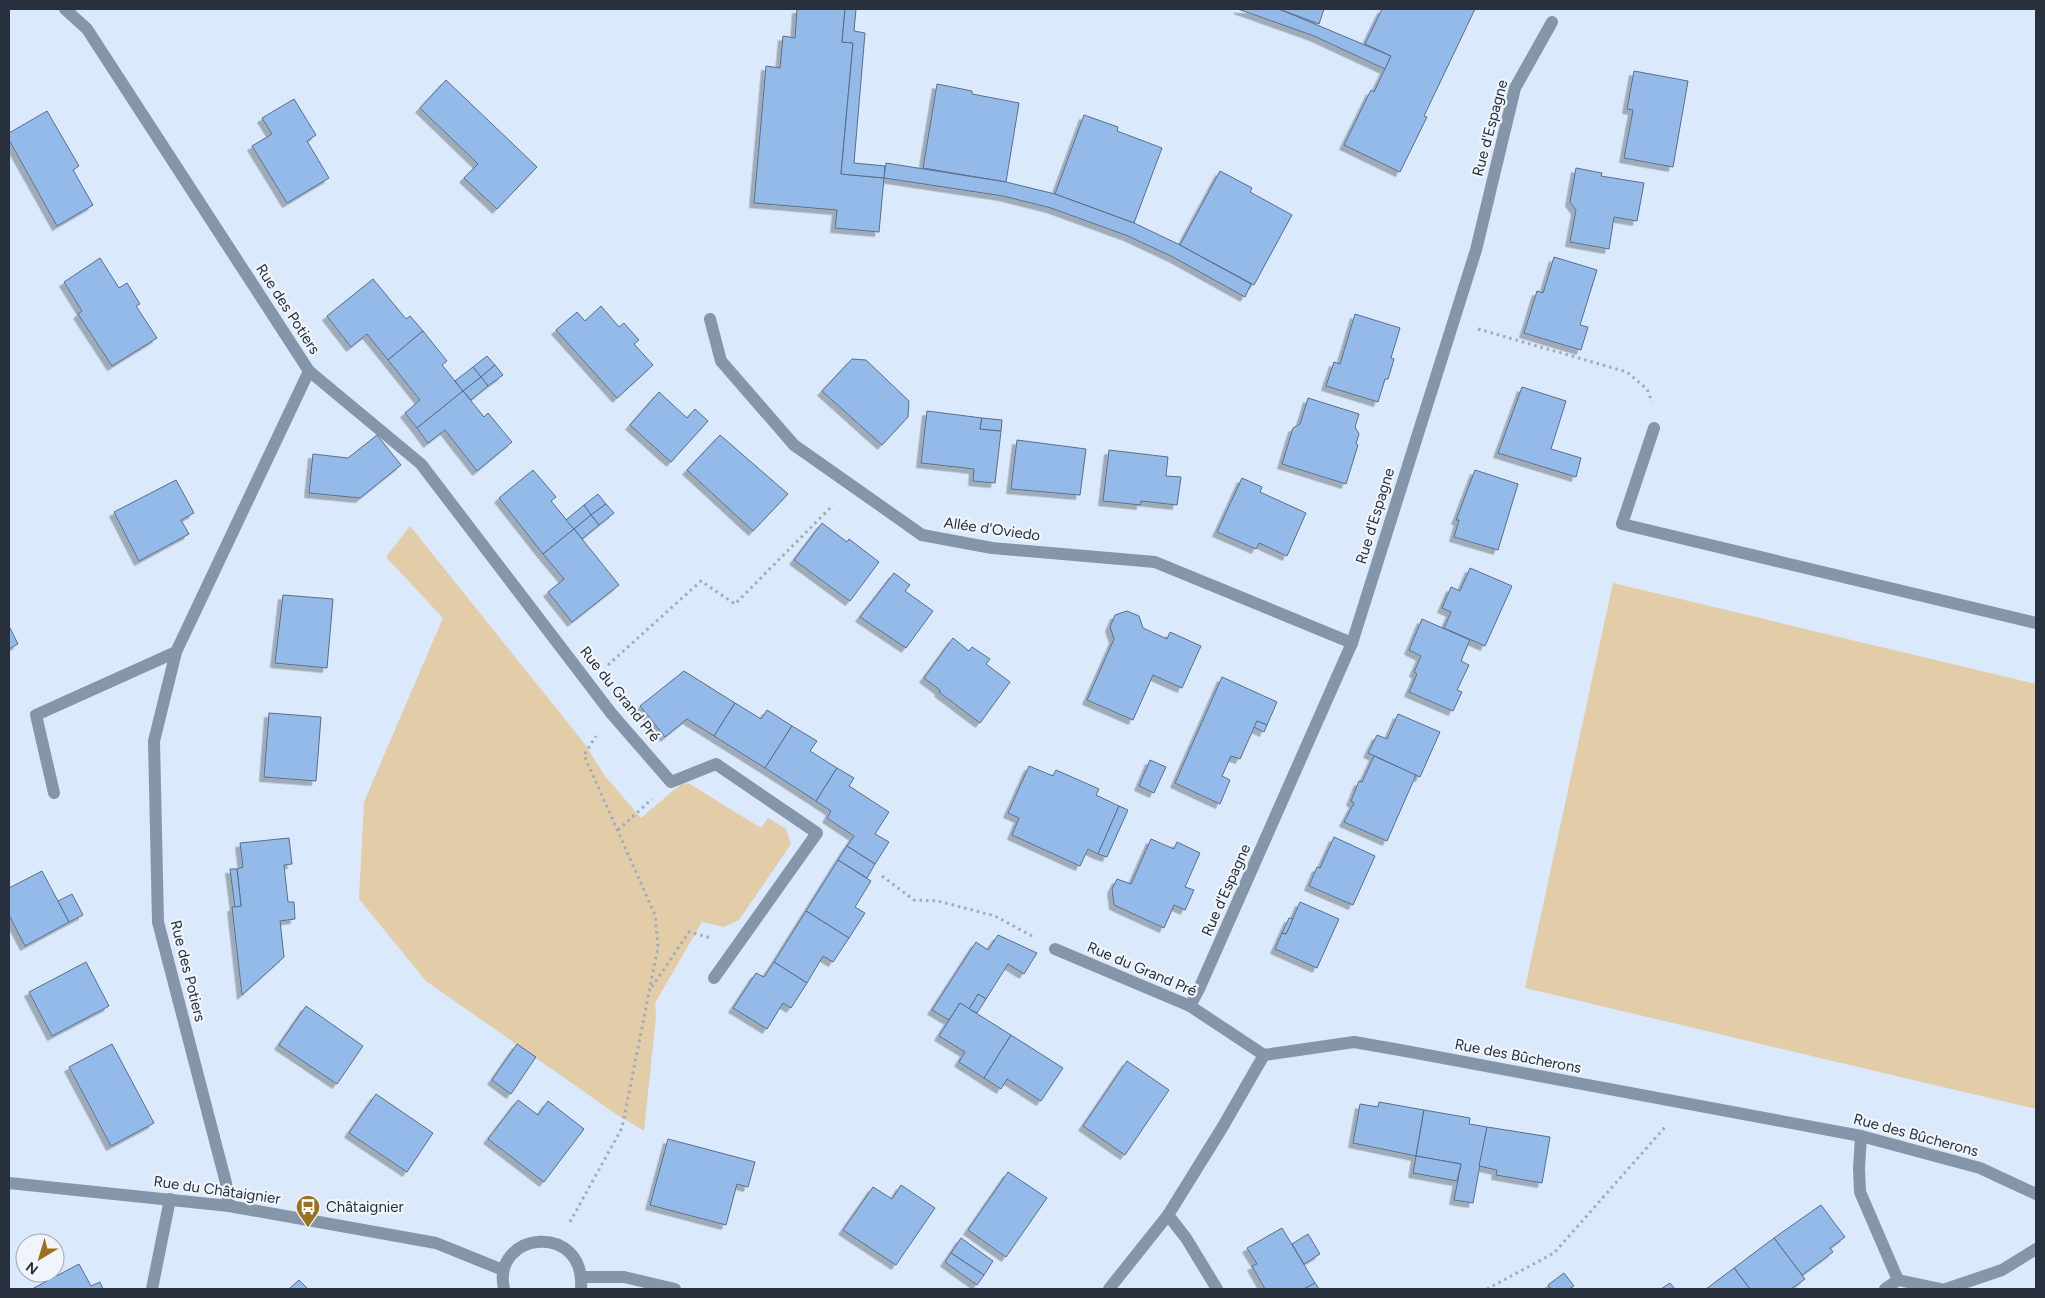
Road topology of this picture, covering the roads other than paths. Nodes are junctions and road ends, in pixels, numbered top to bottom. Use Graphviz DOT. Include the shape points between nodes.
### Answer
graph roads {
  1 [pos="65,9"];
  2 [pos="1552,22"];
  3 [pos="710,320"];
  4 [pos="308,371"];
  5 [pos="1654,428"];
  6 [pos="2036,623"];
  7 [pos="1352,643"];
  8 [pos="176,652"];
  9 [pos="54,793"];
  10 [pos="1055,949"];
  11 [pos="714,978"];
  12 [pos="1190,1006"];
  13 [pos="1264,1055"];
  14 [pos="1861,1136"];
  15 [pos="9,1183"];
  16 [pos="2036,1194"];
  17 [pos="170,1199"];
  18 [pos="229,1206"];
  19 [pos="1168,1215"];
  20 [pos="2036,1249"];
  21 [pos="504,1270"];
  22 [pos="1898,1280"];
  23 [pos="581,1283"];
  24 [pos="152,1289"];
  25 [pos="504,1289"];
  26 [pos="675,1289"];
  27 [pos="1109,1289"];
  28 [pos="1217,1289"];
  29 [pos="1885,1289"];
  30 [pos="1941,1289"];
  31 [pos="1946,1289"];
  1 -- 4 [label="street, Rue des Potiers" via="87,29"];
  2 -- 7 [label="street, Rue d'Espagne" via="1515,88 1476,250"];
  3 -- 7 [label="street, Allée d'Oviedo" via="721,361 794,445 922,535 992,548 1155,562"];
  4 -- 8 [label="street, Rue des Potiers"];
  4 -- 11 [label="street, Rue du Grand Pré" via="421,464 611,713 671,782 716,764 818,833"];
  5 -- 6 [label="street" via="1622,524"];
  7 -- 12 [label="street, Rue d'Espagne"];
  8 -- 9 [label="street" via="36,715"];
  8 -- 18 [label="street, Rue des Potiers" via="154,741 158,922 226,1183"];
  10 -- 12 [label="street, Rue du Grand Pré"];
  12 -- 13 [label="street, Rue du Grand Pré"];
  13 -- 14 [label="street, Rue des Bûcherons" via="1354,1042"];
  13 -- 19 [label="street"];
  14 -- 16 [label="street, Rue des Bûcherons" via="1980,1168"];
  14 -- 22 [label="street" via="1860,1192"];
  15 -- 17 [label="street, Rue du Châtaignier"];
  17 -- 18 [label="street, Rue du Châtaignier"];
  17 -- 24 [label="street"];
  18 -- 21 [label="street, Rue du Châtaignier" via="436,1243"];
  19 -- 27 [label="street"];
  19 -- 28 [label="street"];
  20 -- 31 [label="street" via="2002,1270"];
  21 -- 23 [label="street" via="518,1248 544,1240 569,1251 578,1263"];
  21 -- 25 [label="street"];
  22 -- 29 [label="street"];
  22 -- 30 [label="street"];
  23 -- 26 [label="street" via="624,1277"];
}
